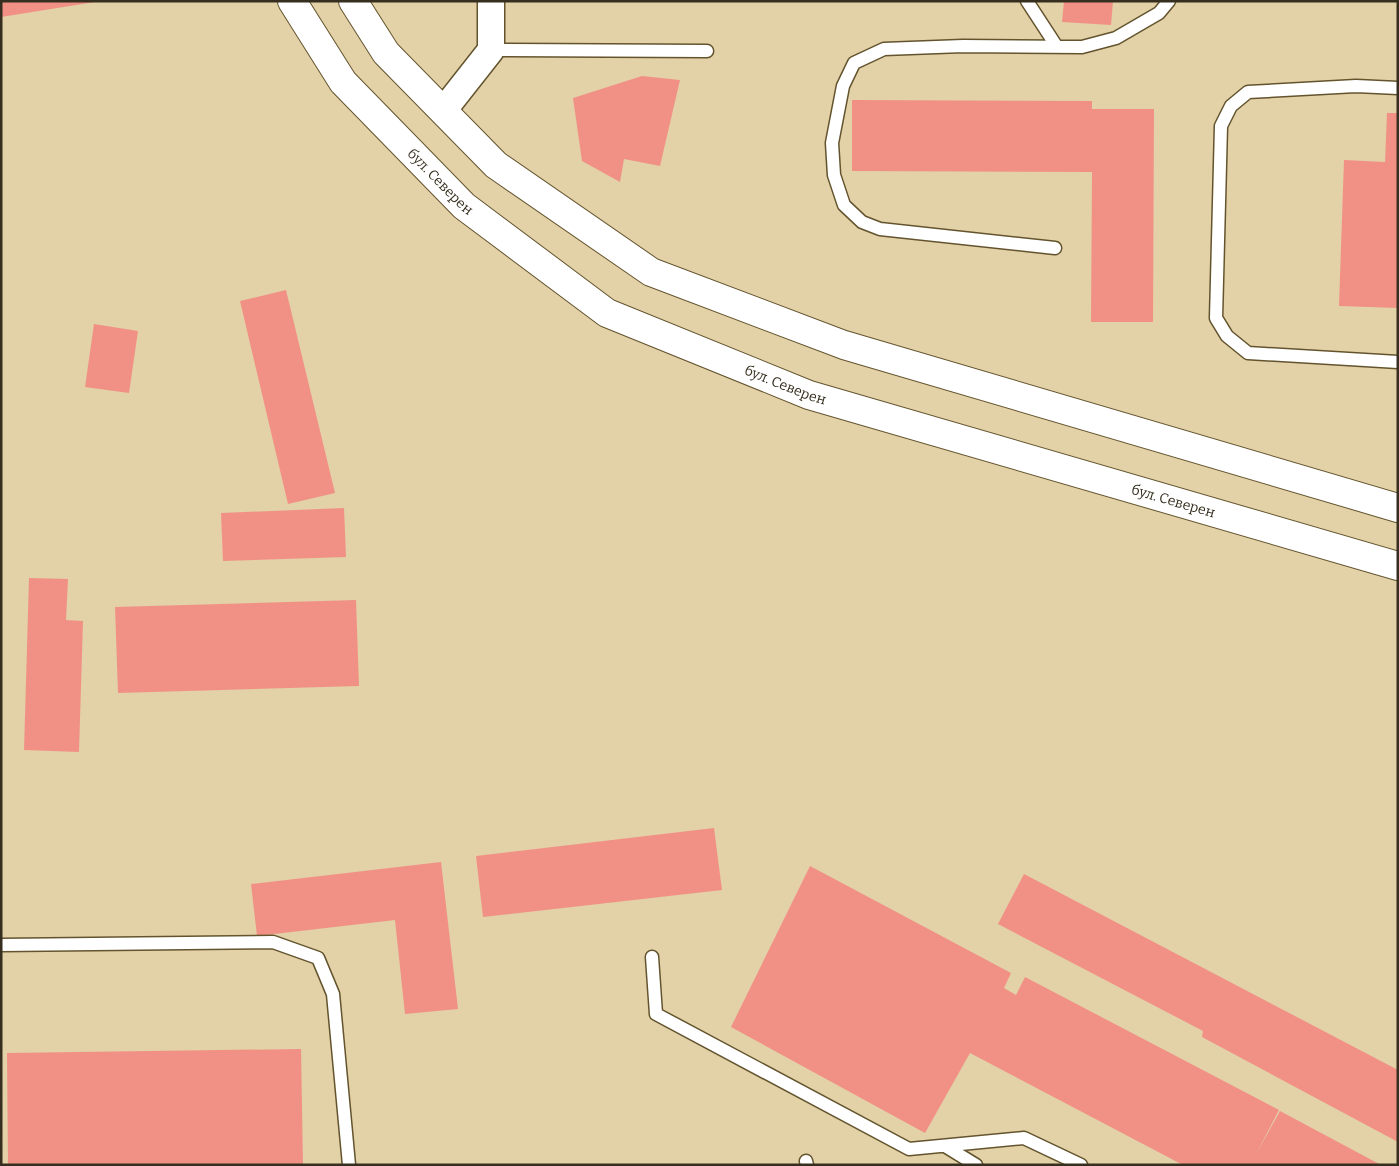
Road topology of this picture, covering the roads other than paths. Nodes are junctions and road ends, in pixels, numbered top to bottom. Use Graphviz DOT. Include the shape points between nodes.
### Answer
graph roads {
  1 [pos="292,1"];
  2 [pos="353,1"];
  3 [pos="491,1"];
  4 [pos="1027,1"];
  5 [pos="1169,1"];
  6 [pos="1057,47"];
  7 [pos="490,50"];
  8 [pos="707,51"];
  9 [pos="1398,88"];
  10 [pos="443,111"];
  11 [pos="1055,248"];
  12 [pos="1398,362"];
  13 [pos="1398,508"];
  14 [pos="1398,566"];
  15 [pos="1,945"];
  16 [pos="652,957"];
  17 [pos="945,1146"];
  18 [pos="349,1165"];
  19 [pos="976,1165"];
  20 [pos="1082,1165"];
  1 -- 14 [label="main road, бул. Северен" via="343,82 464,206 607,313 809,395"];
  2 -- 10 [label="main road" via="386,54"];
  3 -- 7 [label="street"];
  4 -- 6 [label="lane"];
  5 -- 6 [label="lane" via="1159,13 1116,38 1082,47"];
  6 -- 11 [label="lane" via="963,46 884,50 854,63 843,86 832,143 834,175 844,205 862,222 880,228"];
  7 -- 8 [label="lane"];
  7 -- 10 [label="street"];
  9 -- 12 [label="lane" via="1356,86 1248,92 1231,106 1221,126 1216,318 1227,336 1248,353"];
  10 -- 13 [label="main road" via="496,165 652,272 844,345"];
  15 -- 18 [label="lane" via="273,942 318,958 332,994"];
  16 -- 17 [label="lane" via="656,1014 909,1149"];
  17 -- 19 [label="lane"];
  17 -- 20 [label="lane" via="1024,1138"];
}
